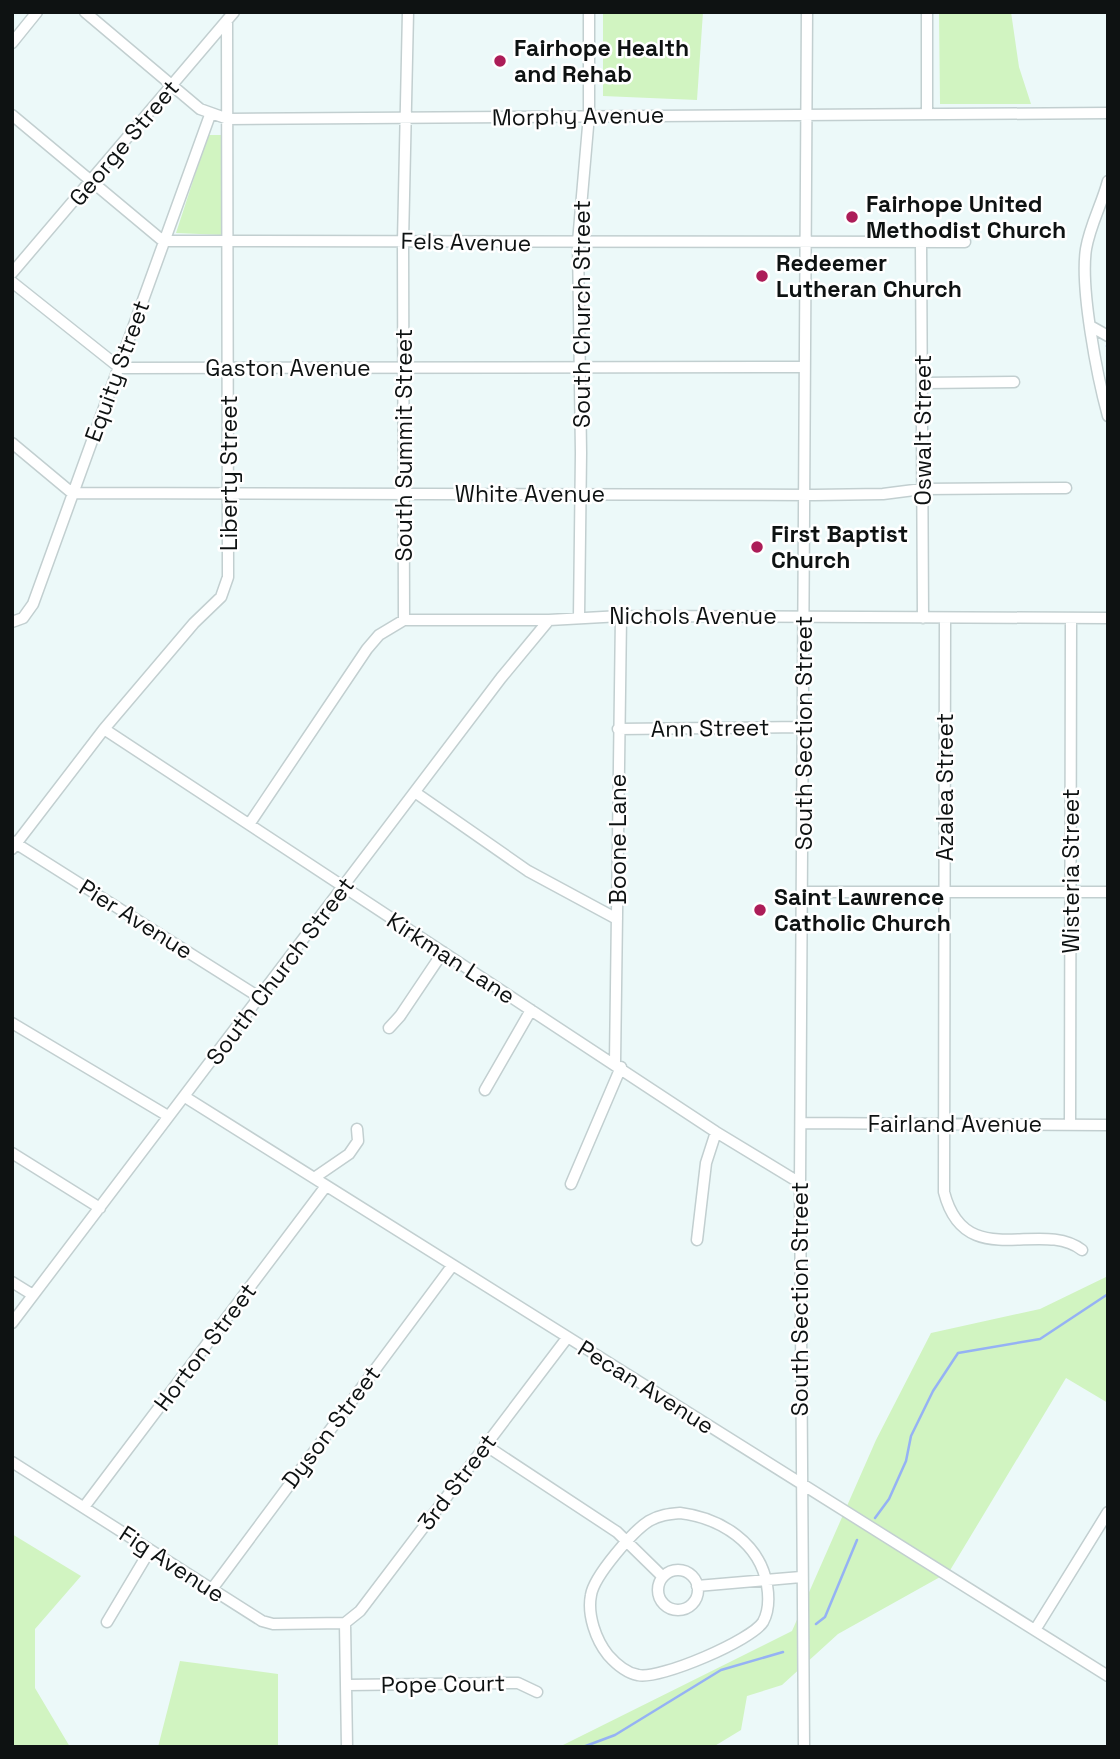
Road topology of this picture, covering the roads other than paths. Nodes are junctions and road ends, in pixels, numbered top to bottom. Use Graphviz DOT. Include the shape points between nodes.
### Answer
graph roads {
  1 [pos="37,12"];
  2 [pos="85,12"];
  3 [pos="408,12"];
  4 [pos="589,12"];
  5 [pos="807,12"];
  6 [pos="927,12"];
  7 [pos="231,16"];
  8 [pos="12,43"];
  9 [pos="172,86"];
  10 [pos="927,113"];
  11 [pos="1108,113"];
  12 [pos="807,114"];
  13 [pos="12,115"];
  14 [pos="209,115"];
  15 [pos="589,115"];
  16 [pos="405,117"];
  17 [pos="228,119"];
  18 [pos="1108,181"];
  19 [pos="91,182"];
  20 [pos="163,241"];
  21 [pos="403,241"];
  22 [pos="578,242"];
  23 [pos="805,242"];
  24 [pos="921,242"];
  25 [pos="965,242"];
  26 [pos="228,243"];
  27 [pos="12,273"];
  28 [pos="12,282"];
  29 [pos="1092,327"];
  30 [pos="1108,336"];
  31 [pos="403,367"];
  32 [pos="580,367"];
  33 [pos="804,367"];
  34 [pos="120,368"];
  35 [pos="228,368"];
  36 [pos="1014,382"];
  37 [pos="924,383"];
  38 [pos="1108,416"];
  39 [pos="12,443"];
  40 [pos="1066,488"];
  41 [pos="922,489"];
  42 [pos="72,493"];
  43 [pos="229,493"];
  44 [pos="404,493"];
  45 [pos="580,494"];
  46 [pos="805,495"];
  47 [pos="621,616"];
  48 [pos="579,617"];
  49 [pos="804,618"];
  50 [pos="923,618"];
  51 [pos="1071,618"];
  52 [pos="1108,618"];
  53 [pos="945,619"];
  54 [pos="404,620"];
  55 [pos="549,620"];
  56 [pos="15,621"];
  57 [pos="803,727"];
  58 [pos="104,729"];
  59 [pos="618,729"];
  60 [pos="416,793"];
  61 [pos="250,823"];
  62 [pos="14,845"];
  63 [pos="344,887"];
  64 [pos="803,891"];
  65 [pos="1071,891"];
  66 [pos="946,892"];
  67 [pos="1108,892"];
  68 [pos="617,919"];
  69 [pos="443,952"];
  70 [pos="259,998"];
  71 [pos="531,1010"];
  72 [pos="12,1023"];
  73 [pos="389,1028"];
  74 [pos="618,1065"];
  75 [pos="485,1090"];
  76 [pos="185,1097"];
  77 [pos="168,1116"];
  78 [pos="944,1123"];
  79 [pos="803,1124"];
  80 [pos="1070,1125"];
  81 [pos="1108,1125"];
  82 [pos="357,1129"];
  83 [pos="716,1132"];
  84 [pos="12,1153"];
  85 [pos="314,1178"];
  86 [pos="800,1183"];
  87 [pos="571,1184"];
  88 [pos="326,1186"];
  89 [pos="100,1208"];
  90 [pos="697,1240"];
  91 [pos="1082,1250"];
  92 [pos="452,1266"];
  93 [pos="12,1282"];
  94 [pos="33,1295"];
  95 [pos="12,1323"];
  96 [pos="567,1338"];
  97 [pos="485,1445"];
  98 [pos="12,1462"];
  99 [pos="800,1484"];
  100 [pos="84,1507"];
  101 [pos="1108,1512"];
  102 [pos="626,1542"];
  103 [pos="150,1550"];
  104 [pos="663,1577"];
  105 [pos="801,1577"];
  106 [pos="766,1580"];
  107 [pos="697,1586"];
  108 [pos="212,1589"];
  109 [pos="107,1622"];
  110 [pos="345,1623"];
  111 [pos="1035,1630"];
  112 [pos="1108,1676"];
  113 [pos="346,1685"];
  114 [pos="537,1692"];
  115 [pos="347,1747"];
  116 [pos="804,1747"];
  1 -- 8 [label="street"];
  2 -- 9 [label="street, Morphy Avenue"];
  3 -- 16 [label="street, South Summit Street"];
  4 -- 15 [label="street, South Church Street"];
  5 -- 12 [label="street, South Section Street"];
  6 -- 10 [label="street"];
  7 -- 9 [label="street, George Street"];
  7 -- 17 [label="street, Liberty Street"];
  9 -- 14 [label="street, Morphy Avenue"];
  9 -- 19 [label="street, George Street"];
  10 -- 11 [label="street, Morphy Avenue"];
  10 -- 12 [label="street, Morphy Avenue"];
  12 -- 15 [label="street, Morphy Avenue"];
  12 -- 23 [label="street, South Section Street"];
  13 -- 19 [label="street"];
  14 -- 17 [label="street, Morphy Avenue"];
  14 -- 20 [label="street, Equity Street"];
  15 -- 16 [label="street, Morphy Avenue"];
  15 -- 22 [label="street, South Church Street"];
  16 -- 17 [label="street, Morphy Avenue"];
  16 -- 21 [label="street, South Summit Street"];
  17 -- 26 [label="street, Liberty Street"];
  18 -- 29 [label="street" via="1086,252"];
  19 -- 20 [label="street"];
  19 -- 27 [label="street, George Street"];
  20 -- 26 [label="street, Fels Avenue"];
  20 -- 34 [label="street, Equity Street"];
  21 -- 22 [label="street, Fels Avenue"];
  21 -- 26 [label="street, Fels Avenue"];
  21 -- 31 [label="street, South Summit Street"];
  22 -- 23 [label="street, Fels Avenue"];
  22 -- 32 [label="street, South Church Street"];
  23 -- 24 [label="street, Fels Avenue"];
  23 -- 33 [label="street, South Section Street"];
  24 -- 25 [label="street, Fels Avenue"];
  24 -- 37 [label="street, Oswalt Street"];
  26 -- 35 [label="street, Liberty Street"];
  28 -- 34 [label="street"];
  29 -- 30 [label="street"];
  29 -- 38 [label="street"];
  31 -- 32 [label="street, Gaston Avenue"];
  31 -- 35 [label="street, Gaston Avenue"];
  31 -- 44 [label="street, South Summit Street"];
  32 -- 33 [label="street, Gaston Avenue"];
  32 -- 45 [label="street, South Church Street"];
  33 -- 46 [label="street, South Section Street"];
  34 -- 35 [label="street, Gaston Avenue"];
  34 -- 42 [label="street, Equity Street"];
  35 -- 43 [label="street, Liberty Street"];
  36 -- 37 [label="street"];
  37 -- 41 [label="street, Oswalt Street"];
  39 -- 42 [label="street"];
  40 -- 41 [label="street, White Avenue"];
  41 -- 46 [label="street, White Avenue"];
  41 -- 50 [label="street, Oswalt Street"];
  42 -- 43 [label="street, White Avenue"];
  42 -- 56 [label="street, Equity Street" via="29,613"];
  43 -- 44 [label="street, White Avenue"];
  43 -- 58 [label="street, Liberty Street" via="229,568 221,597"];
  44 -- 45 [label="street, White Avenue"];
  44 -- 54 [label="street, South Summit Street"];
  45 -- 46 [label="street, White Avenue"];
  45 -- 48 [label="street, South Church Street"];
  46 -- 49 [label="street, South Section Street"];
  47 -- 48 [label="street, Nichols Avenue"];
  47 -- 49 [label="street, Nichols Avenue"];
  47 -- 59 [label="street, Boone Lane"];
  48 -- 55 [label="street, Nichols Avenue"];
  49 -- 50 [label="street, Nichols Avenue"];
  49 -- 57 [label="street, South Section Street"];
  50 -- 53 [label="street, Nichols Avenue"];
  51 -- 52 [label="street, Nichols Avenue"];
  51 -- 53 [label="street, Nichols Avenue"];
  51 -- 65 [label="street, Wisteria Street"];
  53 -- 66 [label="street, Azalea Street"];
  54 -- 55 [label="street, Nichols Avenue"];
  54 -- 61 [label="street" via="379,635 367,649"];
  55 -- 60 [label="street, South Church Street"];
  57 -- 59 [label="street, Ann Street"];
  57 -- 64 [label="street, South Section Street"];
  58 -- 61 [label="street, Kirkman Lane"];
  58 -- 62 [label="street, Liberty Street"];
  59 -- 68 [label="street, Boone Lane"];
  60 -- 63 [label="street, South Church Street"];
  60 -- 68 [label="street" via="528,871"];
  61 -- 63 [label="street, Kirkman Lane"];
  62 -- 70 [label="street, Pier Avenue"];
  63 -- 69 [label="street, Kirkman Lane"];
  63 -- 70 [label="street, South Church Street"];
  64 -- 66 [label="street"];
  64 -- 79 [label="street, South Section Street"];
  65 -- 66 [label="street"];
  65 -- 67 [label="street"];
  65 -- 80 [label="street, Wisteria Street"];
  66 -- 78 [label="street, Azalea Street"];
  68 -- 74 [label="street, Boone Lane"];
  69 -- 71 [label="street, Kirkman Lane"];
  69 -- 73 [label="street"];
  70 -- 76 [label="street, South Church Street"];
  71 -- 74 [label="street, Kirkman Lane"];
  71 -- 75 [label="street"];
  72 -- 77 [label="street"];
  74 -- 83 [label="street, Kirkman Lane"];
  74 -- 87 [label="street, Boone Lane"];
  76 -- 77 [label="street, South Church Street"];
  76 -- 85 [label="street, Pecan Avenue"];
  77 -- 89 [label="street, South Church Street"];
  78 -- 79 [label="street, Fairland Avenue"];
  78 -- 80 [label="street, Fairland Avenue"];
  78 -- 91 [label="street, Azalea Street" via="944,1192 963,1226 988,1238 1066,1241"];
  79 -- 86 [label="street, South Section Street"];
  80 -- 81 [label="street, Fairland Avenue"];
  82 -- 85 [label="street" via="358,1141 349,1154"];
  83 -- 86 [label="street, Kirkman Lane"];
  83 -- 90 [label="street" via="706,1163"];
  84 -- 89 [label="street"];
  85 -- 88 [label="street, Pecan Avenue"];
  86 -- 99 [label="street, South Section Street"];
  88 -- 92 [label="street, Pecan Avenue"];
  88 -- 100 [label="street, Horton Street"];
  89 -- 94 [label="street, South Church Street"];
  92 -- 96 [label="street, Pecan Avenue"];
  92 -- 108 [label="street, Dyson Street"];
  93 -- 94 [label="street"];
  94 -- 95 [label="street, South Church Street"];
  96 -- 97 [label="street, 3rd Street"];
  96 -- 99 [label="street, Pecan Avenue"];
  97 -- 102 [label="street"];
  97 -- 110 [label="street, 3rd Street" via="357,1616"];
  98 -- 100 [label="street, Fig Avenue"];
  99 -- 105 [label="street, South Section Street"];
  99 -- 111 [label="street, Pecan Avenue"];
  100 -- 103 [label="street, Fig Avenue"];
  101 -- 111 [label="street"];
  102 -- 104 [label="street"];
  102 -- 106 [label="street" via="647,1522 663,1515 702,1517 753,1550"];
  102 -- 106 [label="street" via="593,1587 590,1608 605,1650 617,1665 636,1675 660,1674 757,1629 767,1608"];
  103 -- 108 [label="street, Fig Avenue"];
  103 -- 109 [label="street"];
  104 -- 107 [label="street" via="674,1571 686,1572"];
  104 -- 107 [label="street" via="659,1596 673,1609 691,1605"];
  105 -- 106 [label="street"];
  105 -- 116 [label="street, South Section Street"];
  106 -- 107 [label="street"];
  108 -- 110 [label="street, Fig Avenue" via="267,1623"];
  110 -- 113 [label="street"];
  111 -- 112 [label="street, Pecan Avenue"];
  113 -- 114 [label="street, Pope Court" via="518,1683"];
  113 -- 115 [label="street"];
}
